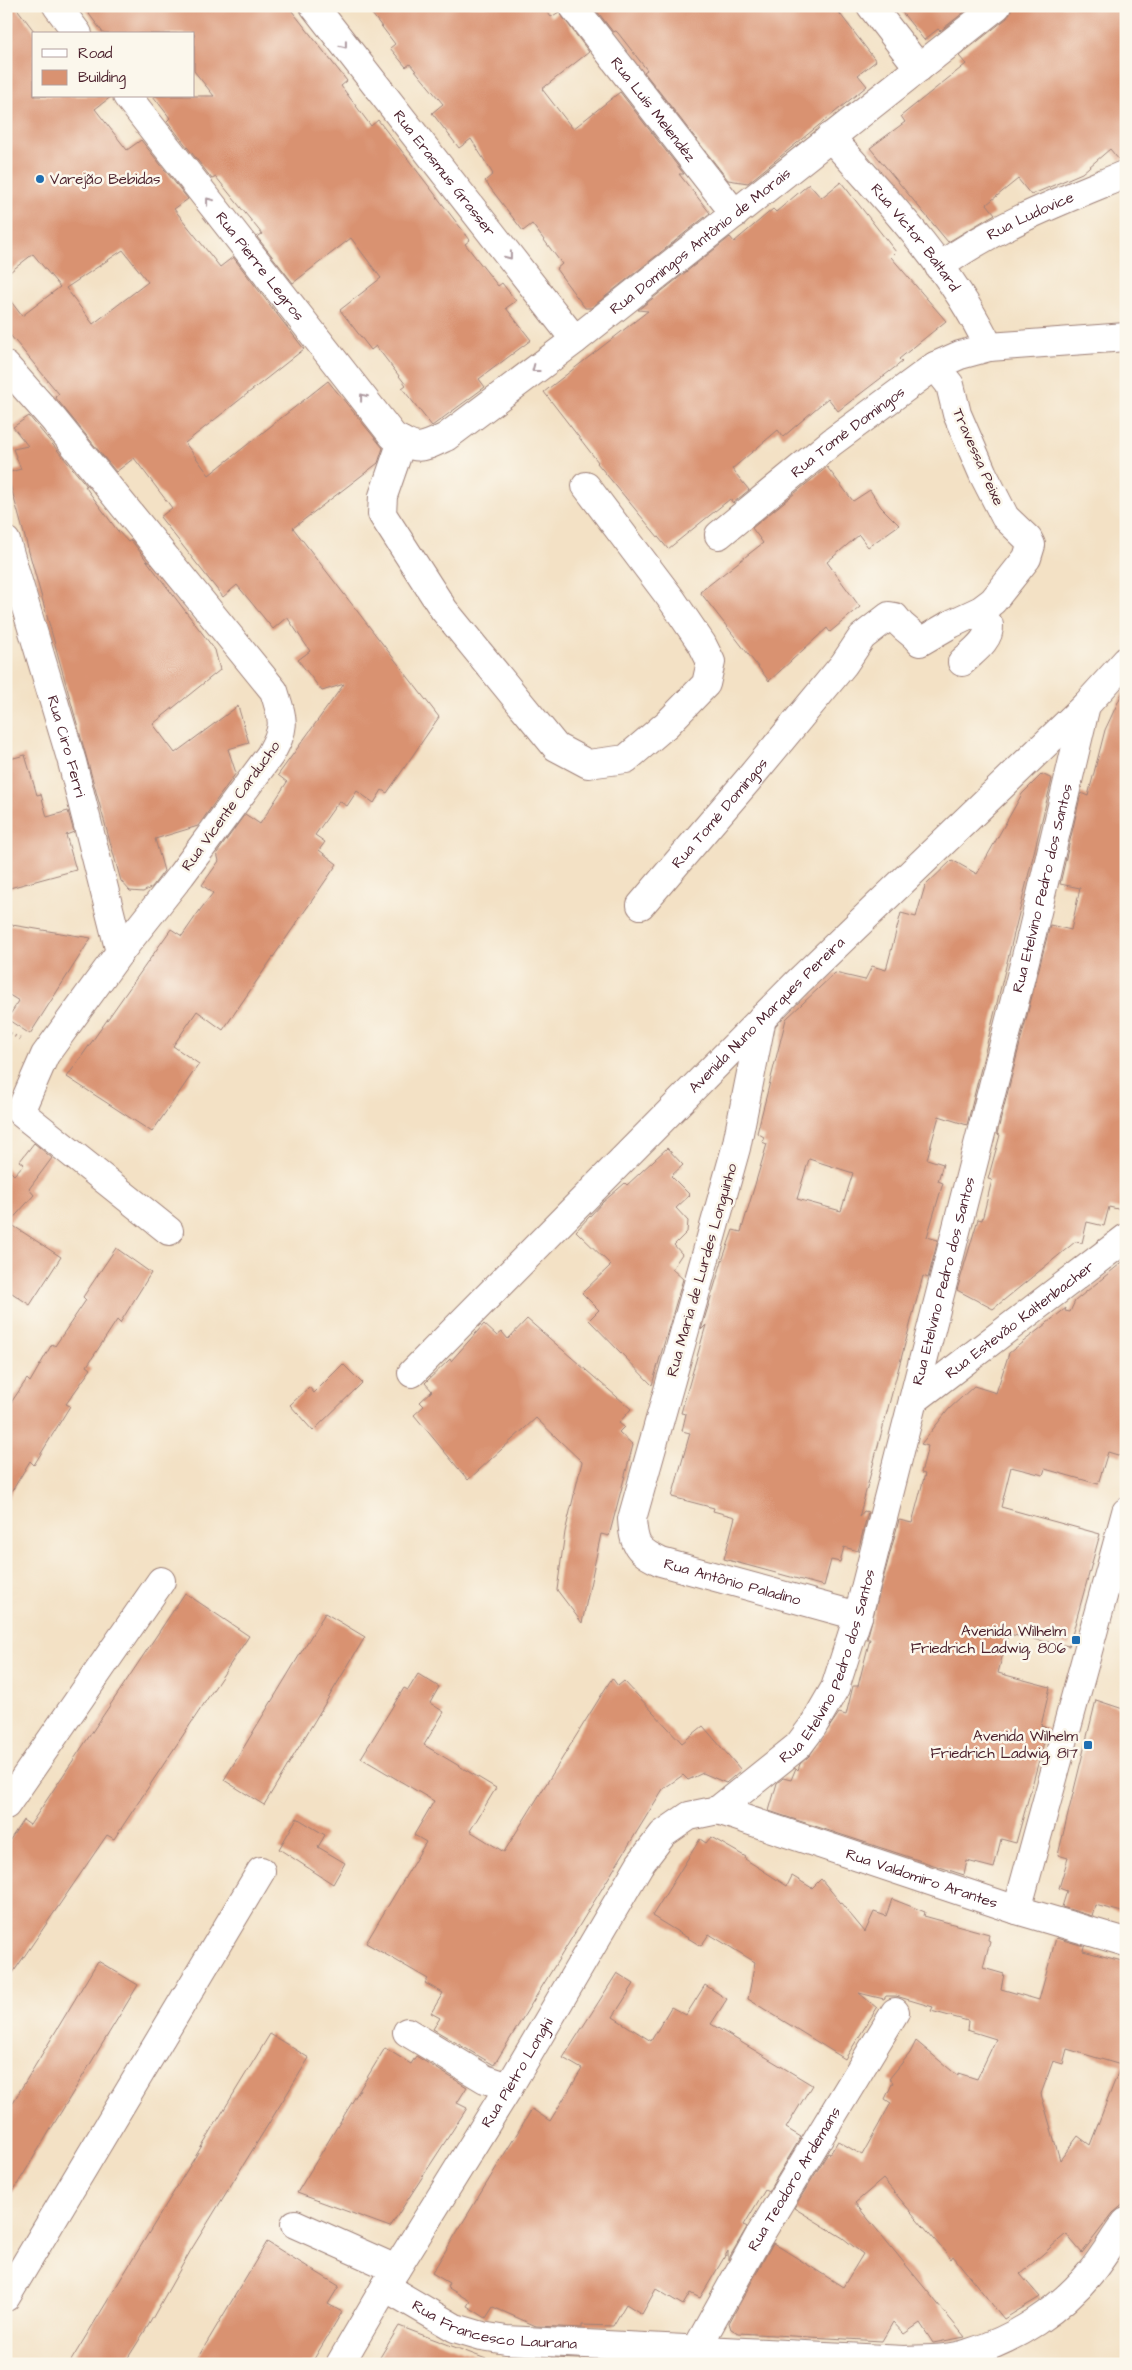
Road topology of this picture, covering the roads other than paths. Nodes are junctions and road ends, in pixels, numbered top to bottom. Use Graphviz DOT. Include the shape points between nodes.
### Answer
graph roads {
  1 [pos="57,6"];
  2 [pos="314,6"];
  3 [pos="572,6"];
  4 [pos="871,6"];
  5 [pos="997,6"];
  6 [pos="76,32"];
  7 [pos="919,68"];
  8 [pos="129,98"];
  9 [pos="830,137"];
  10 [pos="1126,174"];
  11 [pos="735,214"];
  12 [pos="939,267"];
  13 [pos="1126,337"];
  14 [pos="574,340"];
  15 [pos="989,347"];
  16 [pos="6,366"];
  17 [pos="936,366"];
  18 [pos="398,438"];
  19 [pos="586,486"];
  20 [pos="719,535"];
  21 [pos="6,541"];
  22 [pos="978,612"];
  23 [pos="1126,661"];
  24 [pos="962,662"];
  25 [pos="1086,705"];
  26 [pos="797,719"];
  27 [pos="641,905"];
  28 [pos="120,952"];
  29 [pos="762,1018"];
  30 [pos="22,1073"];
  31 [pos="13,1106"];
  32 [pos="169,1230"];
  33 [pos="1126,1238"];
  34 [pos="412,1373"];
  35 [pos="913,1401"];
  36 [pos="1126,1512"];
  37 [pos="632,1519"];
  38 [pos="161,1581"];
  39 [pos="858,1616"];
  40 [pos="6,1805"];
  41 [pos="718,1810"];
  42 [pos="261,1871"];
  43 [pos="1017,1910"];
  44 [pos="1126,1942"];
  45 [pos="895,2012"];
  46 [pos="407,2032"];
  47 [pos="509,2087"];
  48 [pos="1126,2222"];
  49 [pos="295,2224"];
  50 [pos="390,2278"];
  51 [pos="6,2297"];
  52 [pos="697,2348"];
  53 [pos="624,2355"];
  54 [pos="340,2364"];
  1 -- 6 [label="street"];
  2 -- 14 [label="street, Rua Erasmus Grasser, one-way"];
  3 -- 11 [label="street, Rua Luís Melendéz"];
  4 -- 7 [label="street"];
  5 -- 7 [label="street, Rua Domingos Antônio de Morais"];
  7 -- 9 [label="street, Rua Domingos Antônio de Morais"];
  18 -- 8 [label="street, Rua Pierre Legros, one-way"];
  9 -- 11 [label="street, Rua Domingos Antônio de Morais"];
  9 -- 12 [label="street, Rua Victor Baltard" via="871,182"];
  10 -- 12 [label="street, Rua Ludovice" via="1028,214"];
  11 -- 14 [label="street, Rua Domingos Antônio de Morais"];
  12 -- 15 [label="street, Rua Victor Baltard" via="974,316"];
  13 -- 15 [label="street, Rua Tomé Domingos"];
  14 -- 18 [label="street, Rua Domingos Antônio de Morais, one-way" via="446,437 424,447 412,447"];
  15 -- 17 [label="street, Rua Tomé Domingos"];
  16 -- 28 [label="street, Rua Vicente Carducho" via="274,692 282,716 282,733 270,755"];
  17 -- 20 [label="street, Rua Tomé Domingos" via="832,442"];
  17 -- 22 [label="street, Travessa Peixe" via="950,385 957,414 1005,517 1031,545 1027,558 993,601"];
  18 -- 19 [label="street" via="383,496 382,514 444,610 556,747 588,764 626,759 667,724 706,684 710,662 702,644 672,600"];
  21 -- 28 [label="street, Rua Ciro Ferri" via="72,762"];
  22 -- 24 [label="street" via="989,625 988,634"];
  22 -- 26 [label="street, Travessa Peixe" via="910,647 913,632 902,628 895,617 889,616 862,637 844,664"];
  23 -- 25 [label="street, Avenida Nuno Marques Pereira"];
  25 -- 29 [label="street, Avenida Nuno Marques Pereira"];
  25 -- 35 [label="street, Rua Etelvino Pedro dos Santos" via="1032,933"];
  26 -- 27 [label="street, Rua Tomé Domingos"];
  28 -- 31 [label="street, Rua Vicente Carducho" via="45,1055"];
  29 -- 34 [label="street, Avenida Nuno Marques Pereira"];
  29 -- 37 [label="street, Rua Maria de Lurdes Longuinho" via="736,1148"];
  30 -- 31 [label="street"];
  31 -- 32 [label="street"];
  33 -- 35 [label="street, Rua Estevão Kaltenbacher"];
  35 -- 39 [label="street, Rua Etelvino Pedro dos Santos"];
  36 -- 43 [label="street"];
  37 -- 39 [label="street, Rua Antônio Paladino" via="634,1540 644,1554 661,1562"];
  38 -- 40 [label="street"];
  39 -- 41 [label="street, Rua Etelvino Pedro dos Santos" via="835,1688 813,1726 798,1746"];
  41 -- 43 [label="street, Rua Valdomiro Arantes"];
  41 -- 47 [label="street, Rua Pietro Longhi" via="689,1816 663,1834 640,1864"];
  42 -- 51 [label="street"];
  43 -- 44 [label="street, Rua Valdomiro Arantes"];
  45 -- 52 [label="street, Rua Teodoro Ardemans" via="758,2238"];
  46 -- 47 [label="street" via="485,2078"];
  47 -- 50 [label="street, Rua Pietro Longhi"];
  48 -- 52 [label="street, Rua Francesco Laurana" via="1092,2272 1048,2315 969,2354 904,2360"];
  49 -- 50 [label="street, Rua Francesco Laurana"];
  50 -- 53 [label="street, Rua Francesco Laurana" via="455,2328 506,2340"];
  50 -- 54 [label="street, Rua Pietro Longhi"];
  52 -- 53 [label="street, Rua Francesco Laurana"];
}
